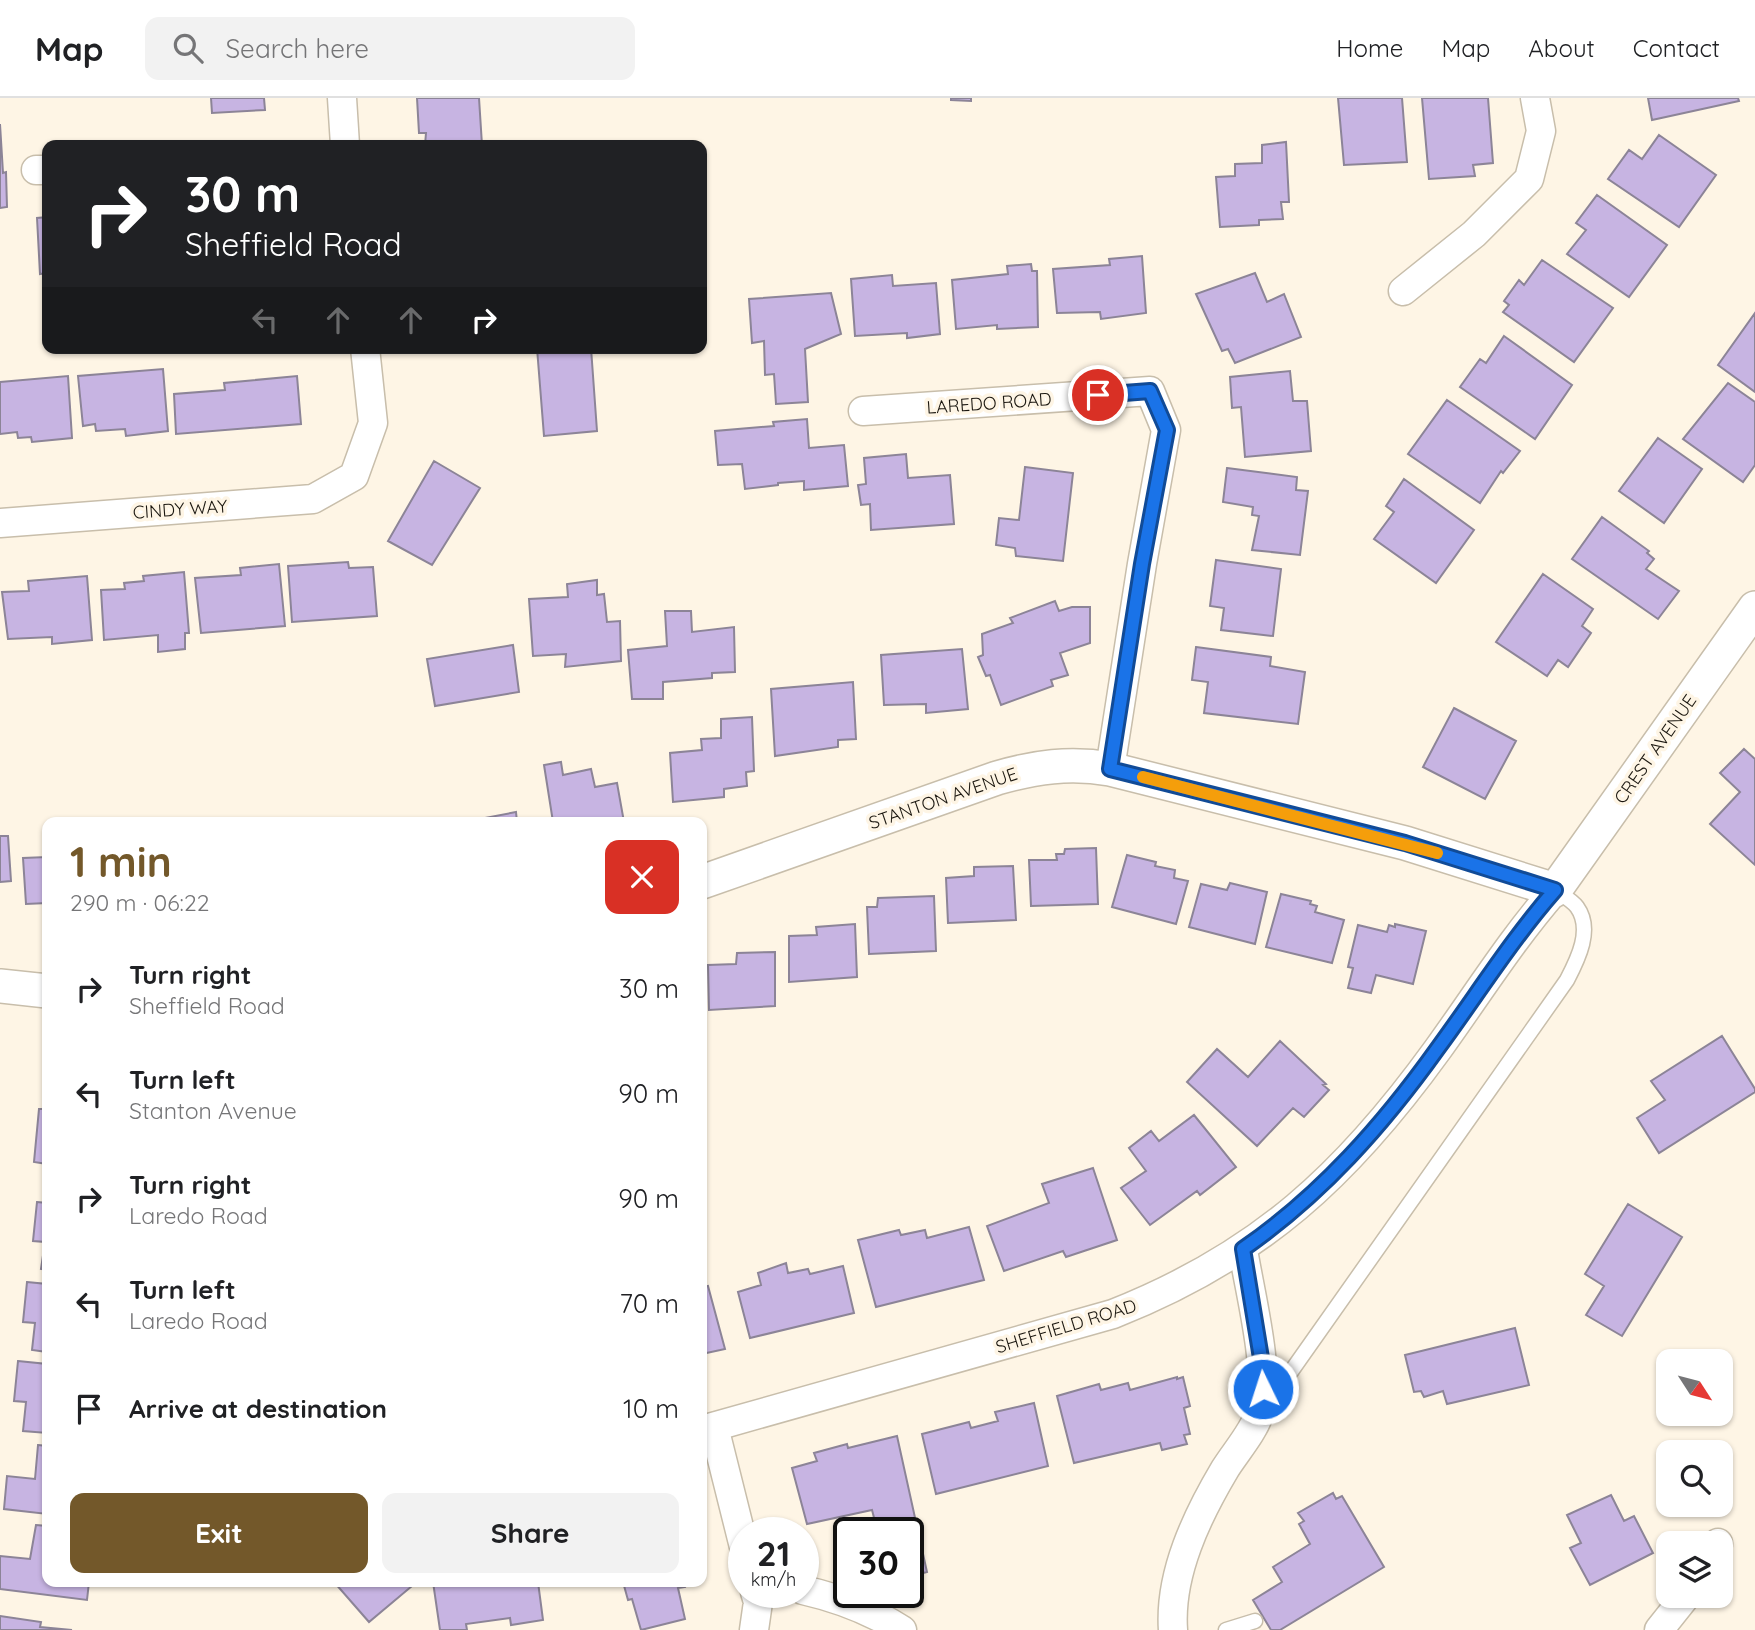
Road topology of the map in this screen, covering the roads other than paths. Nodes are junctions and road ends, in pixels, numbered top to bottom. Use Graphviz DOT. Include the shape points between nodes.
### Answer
graph roads {
  1 [pos="342,98"];
  2 [pos="1535,98"];
  3 [pos="345,140"];
  4 [pos="1403,290"];
  5 [pos="366,354"];
  6 [pos="863,411"];
  7 [pos="0,523"];
  8 [pos="1755,608"];
  9 [pos="1110,769"];
  10 [pos="707,881"];
  11 [pos="1555,890"];
  12 [pos="0,986"];
  13 [pos="42,990"];
  14 [pos="1243,1249"];
  15 [pos="1259,1416"];
  16 [pos="708,1429"];
  17 [pos="735,1517"];
  18 [pos="819,1594"];
  19 [pos="757,1608"];
  20 [pos="1676,1608"];
  21 [pos="1255,1621"];
  22 [pos="754,1630"];
  23 [pos="902,1630"];
  24 [pos="1173,1630"];
  25 [pos="1226,1630"];
  26 [pos="1659,1630"];
  1 -- 3 [label="street"];
  2 -- 4 [label="street" via="1541,131 1529,179 1474,234"];
  5 -- 7 [label="street, CINDY WAY" via="373,423 354,476 313,499"];
  6 -- 9 [label="street, LAREDO ROAD" via="1150,391 1167,430"];
  8 -- 11 [label="street, CREST AVENUE"];
  9 -- 10 [label="street, STANTON AVENUE" via="1068,764 1023,770"];
  9 -- 11 [label="street, STANTON AVENUE" via="1405,843"];
  11 -- 14 [label="street, SHEFFIELD ROAD" via="1365,1142 1300,1205"];
  11 -- 15 [label="lane" via="1576,906 1582,917 1583,944 1567,980"];
  12 -- 13 [label="street"];
  14 -- 15 [label="street" via="1262,1364"];
  14 -- 16 [label="street, SHEFFIELD ROAD" via="1157,1297 1114,1314"];
  15 -- 24 [label="street" via="1203,1508 1185,1552 1171,1610"];
  16 -- 17 [label="street"];
  18 -- 23 [label="street"];
  19 -- 22 [label="street"];
  20 -- 26 [label="street"];
  21 -- 25 [label="lane"];
}
